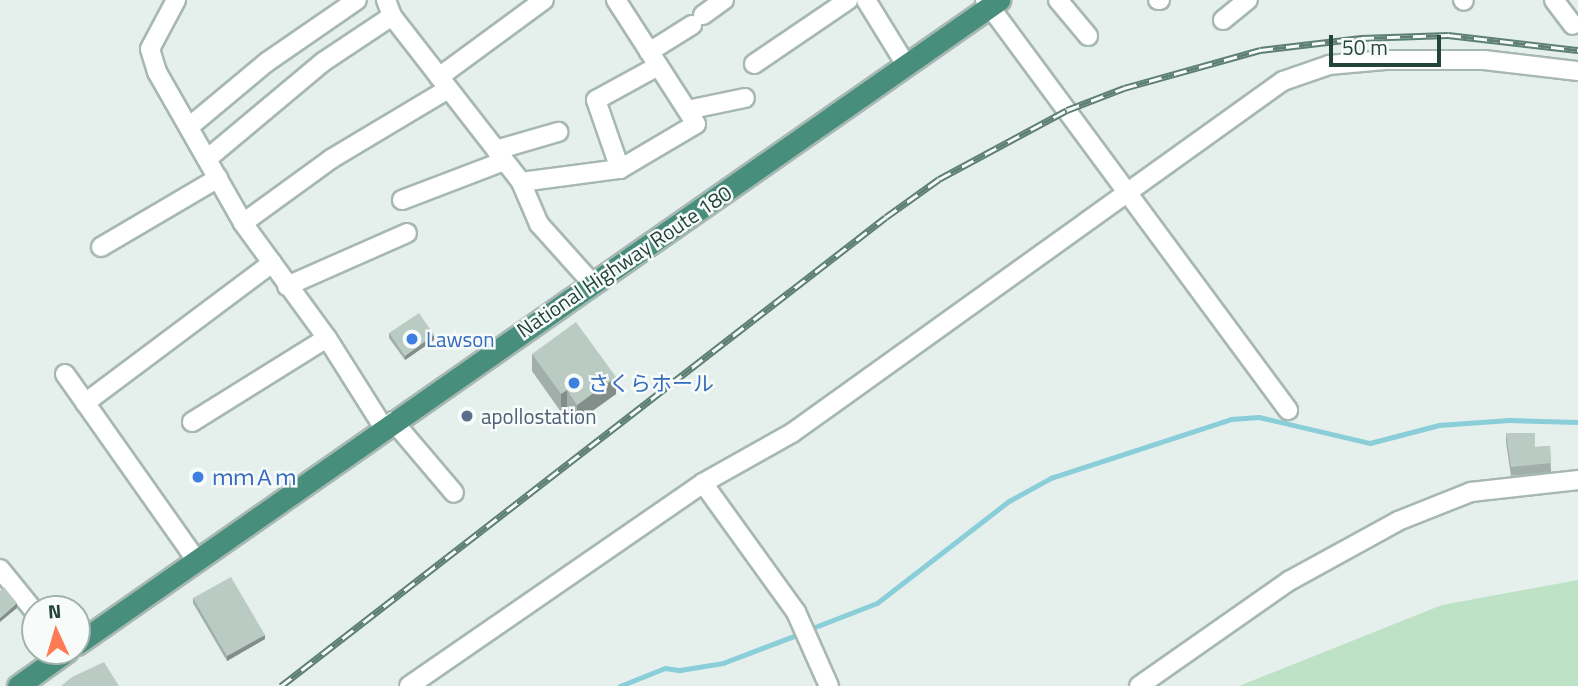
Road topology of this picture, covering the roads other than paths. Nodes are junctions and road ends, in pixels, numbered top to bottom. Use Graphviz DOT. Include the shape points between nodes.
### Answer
graph roads {
  1 [pos="176,0"];
  2 [pos="357,0"];
  3 [pos="544,0"];
  4 [pos="616,0"];
  5 [pos="724,0"];
  6 [pos="848,0"];
  7 [pos="866,0"];
  8 [pos="1058,0"];
  9 [pos="1248,0"];
  10 [pos="1554,0"];
  11 [pos="992,2"];
  12 [pos="389,8"];
  13 [pos="1223,20"];
  14 [pos="1573,25"];
  15 [pos="1088,36"];
  16 [pos="654,59"];
  17 [pos="754,64"];
  18 [pos="906,65"];
  19 [pos="1578,71"];
  20 [pos="443,83"];
  21 [pos="745,98"];
  22 [pos="687,110"];
  23 [pos="189,127"];
  24 [pos="558,132"];
  25 [pos="500,156"];
  26 [pos="207,159"];
  27 [pos="620,169"];
  28 [pos="218,178"];
  29 [pos="521,183"];
  30 [pos="1127,193"];
  31 [pos="402,200"];
  32 [pos="243,223"];
  33 [pos="407,233"];
  34 [pos="101,247"];
  35 [pos="272,263"];
  36 [pos="592,282"];
  37 [pos="288,286"];
  38 [pos="327,338"];
  39 [pos="65,374"];
  40 [pos="85,403"];
  41 [pos="1287,410"];
  42 [pos="192,422"];
  43 [pos="389,424"];
  44 [pos="1578,480"];
  45 [pos="703,483"];
  46 [pos="454,493"];
  47 [pos="195,560"];
  48 [pos="0,569"];
  49 [pos="21,595"];
  50 [pos="91,634"];
  51 [pos="45,665"];
  52 [pos="18,686"];
  53 [pos="409,686"];
  54 [pos="829,686"];
  55 [pos="1139,686"];
  1 -- 23 [label="street" via="150,49 157,72"];
  2 -- 23 [label="street" via="267,62"];
  3 -- 20 [label="street"];
  4 -- 16 [label="street"];
  5 -- 16 [label="street"];
  6 -- 17 [label="street"];
  7 -- 18 [label="street"];
  8 -- 15 [label="street"];
  9 -- 13 [label="street"];
  10 -- 14 [label="street"];
  11 -- 18 [label="highway, National Highway Route 180"];
  11 -- 30 [label="street"];
  12 -- 20 [label="street"];
  12 -- 26 [label="street"];
  16 -- 22 [label="street"];
  16 -- 27 [label="street" via="596,100"];
  18 -- 36 [label="highway, National Highway Route 180"];
  19 -- 30 [label="street" via="1484,60 1417,59 1354,61 1316,69 1283,81"];
  20 -- 25 [label="street"];
  20 -- 32 [label="street"];
  21 -- 22 [label="street"];
  22 -- 27 [label="street" via="696,124"];
  23 -- 26 [label="street"];
  24 -- 25 [label="street"];
  25 -- 29 [label="street"];
  25 -- 31 [label="street"];
  26 -- 28 [label="street"];
  27 -- 29 [label="street"];
  28 -- 32 [label="street"];
  28 -- 34 [label="street"];
  29 -- 36 [label="street" via="538,224"];
  30 -- 41 [label="street"];
  30 -- 45 [label="street" via="792,433"];
  32 -- 35 [label="street"];
  33 -- 37 [label="street"];
  35 -- 37 [label="street"];
  35 -- 40 [label="street"];
  36 -- 43 [label="highway, National Highway Route 180"];
  37 -- 38 [label="street"];
  38 -- 42 [label="street"];
  38 -- 43 [label="street"];
  39 -- 40 [label="street"];
  40 -- 47 [label="street"];
  43 -- 46 [label="street"];
  43 -- 47 [label="highway, National Highway Route 180"];
  44 -- 55 [label="street" via="1471,492 1398,521 1289,581"];
  45 -- 53 [label="street"];
  45 -- 54 [label="street" via="800,621"];
  47 -- 50 [label="highway, National Highway Route 180"];
  48 -- 49 [label="street"];
  51 -- 52 [label="highway"];
}
